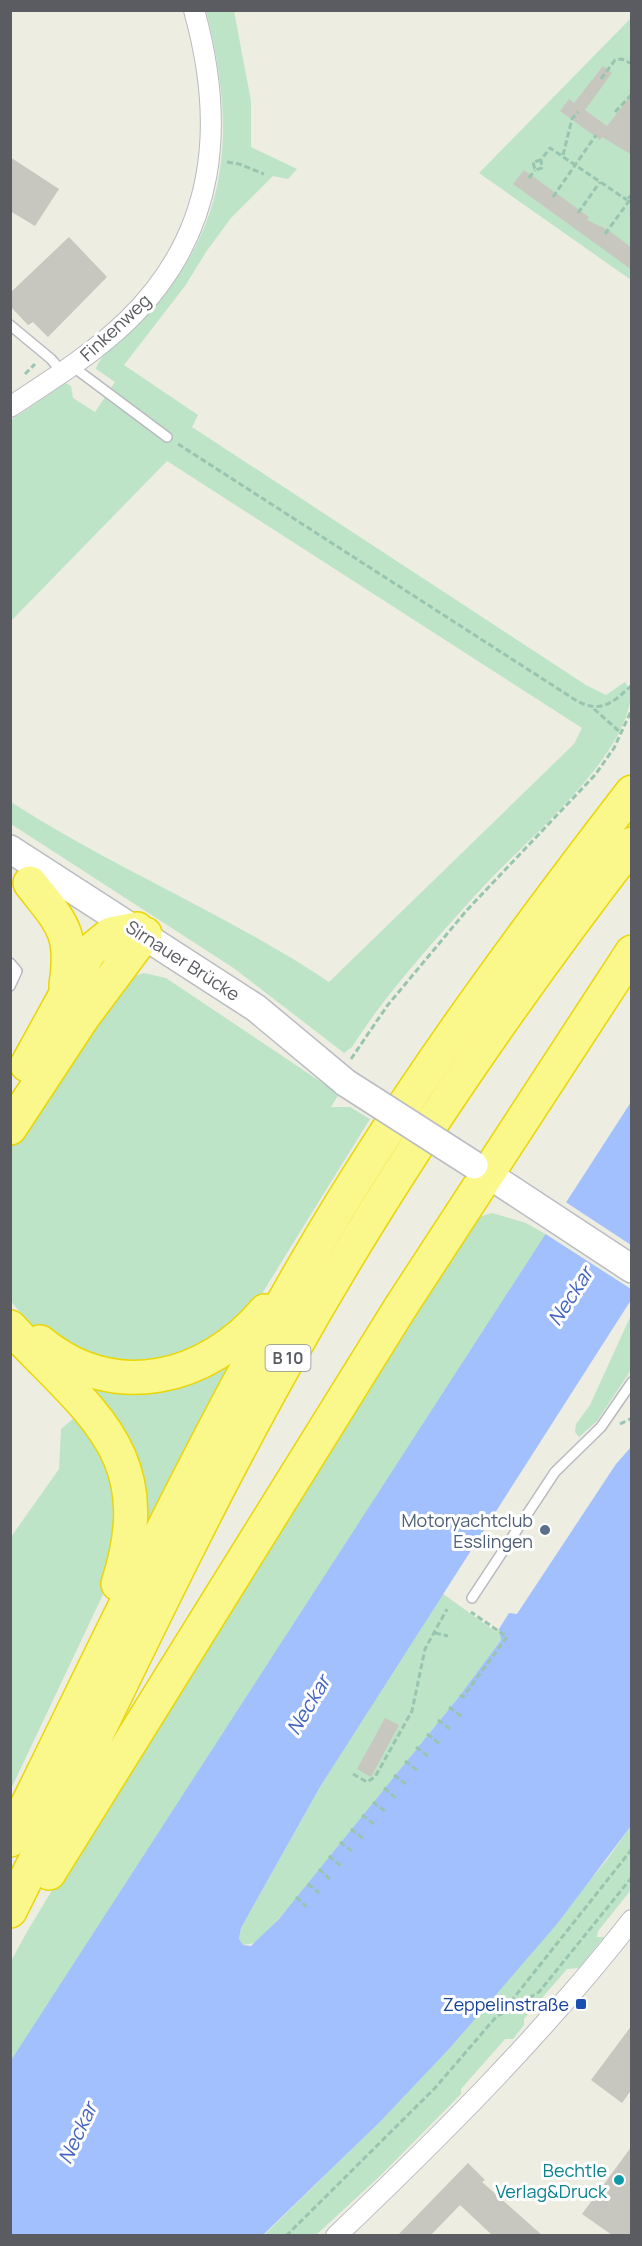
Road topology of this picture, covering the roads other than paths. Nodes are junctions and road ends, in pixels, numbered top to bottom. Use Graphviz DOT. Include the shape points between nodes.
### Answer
graph roads {
  1 [pos="194,10"];
  2 [pos="12,328"];
  3 [pos="67,369"];
  4 [pos="10,407"];
  5 [pos="168,437"];
  6 [pos="632,792"];
  7 [pos="632,844"];
  8 [pos="10,849"];
  9 [pos="20,877"];
  10 [pos="132,937"];
  11 [pos="632,952"];
  12 [pos="10,963"];
  13 [pos="10,986"];
  14 [pos="65,995"];
  15 [pos="10,1091"];
  16 [pos="10,1128"];
  17 [pos="480,1170"];
  18 [pos="305,1263"];
  19 [pos="632,1269"];
  20 [pos="10,1310"];
  21 [pos="10,1327"];
  22 [pos="632,1382"];
  23 [pos="472,1598"];
  24 [pos="98,1658"];
  25 [pos="10,1840"];
  26 [pos="10,1911"];
  27 [pos="632,1920"];
  28 [pos="10,1921"];
  29 [pos="336,2235"];
  1 -- 3 [label="street, Finkenweg" via="210,86 210,161 199,208 172,266 129,319"];
  2 -- 3 [label="lane"];
  3 -- 4 [label="street, Finkenweg"];
  3 -- 5 [label="lane"];
  6 -- 18 [label="highway, B 10" via="531,922 431,1065"];
  7 -- 26 [label="highway, B 10" via="562,934 465,1072 336,1275 231,1464"];
  8 -- 10 [label="main road, Sirnauer Brücke"];
  9 -- 10 [label="main road, Sirnauer Brücke"];
  9 -- 14 [label="highway" via="58,916 67,934"];
  10 -- 14 [label="highway" via="89,952"];
  10 -- 16 [label="highway"];
  10 -- 17 [label="main road, Sirnauer Brücke, bridge" via="256,1008"];
  11 -- 17 [label="highway"];
  12 -- 13 [label="lane" via="17,971"];
  14 -- 15 [label="highway"];
  17 -- 19 [label="main road, Sirnauer Brücke"];
  17 -- 28 [label="highway" via="68,1845"];
  18 -- 20 [label="highway" via="238,1339 197,1365 159,1376 120,1377 84,1368 30,1334"];
  18 -- 24 [label="highway, B 10" via="215,1426"];
  21 -- 24 [label="highway" via="95,1416 114,1444 126,1473 132,1507 130,1544"];
  22 -- 23 [label="lane" via="601,1427 555,1472"];
  24 -- 25 [label="highway, B 10"];
  27 -- 29 [label="street" via="495,2079"];
}
